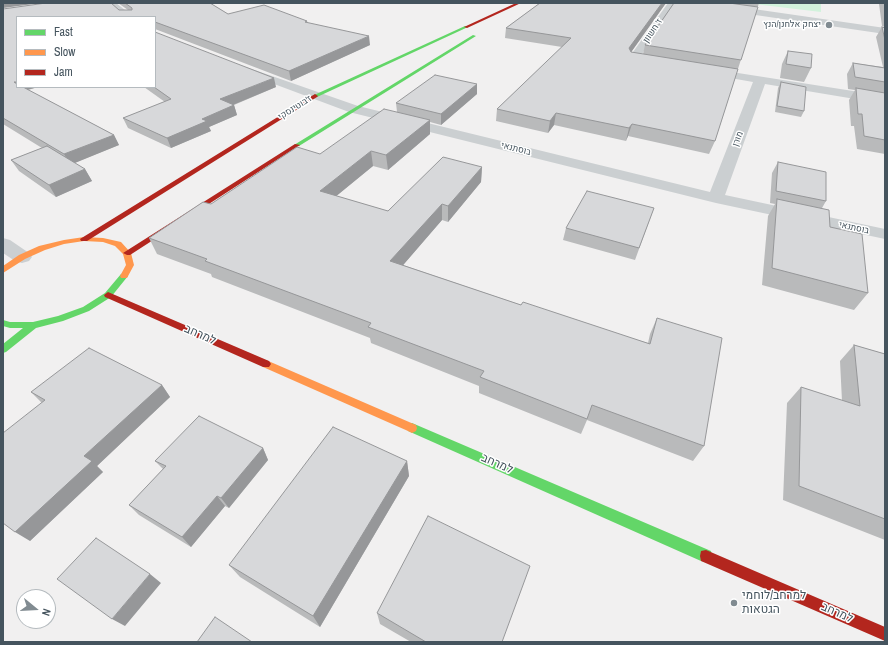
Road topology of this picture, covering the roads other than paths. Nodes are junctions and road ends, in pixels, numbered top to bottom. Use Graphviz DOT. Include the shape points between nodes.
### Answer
graph roads {
  1 [pos="111,3"];
  2 [pos="519,3"];
  3 [pos="530,3"];
  4 [pos="672,3"];
  5 [pos="694,3"];
  6 [pos="127,16"];
  7 [pos="496,23"];
  8 [pos="885,31"];
  9 [pos="482,32"];
  10 [pos="234,65"];
  11 [pos="671,65"];
  12 [pos="693,69"];
  13 [pos="760,80"];
  14 [pos="315,96"];
  15 [pos="885,100"];
  16 [pos="354,109"];
  17 [pos="716,198"];
  18 [pos="885,234"];
  19 [pos="84,239"];
  20 [pos="3,244"];
  21 [pos="127,253"];
  22 [pos="22,257"];
  23 [pos="3,270"];
  24 [pos="108,295"];
  25 [pos="3,323"];
  26 [pos="33,325"];
  27 [pos="3,349"];
  28 [pos="885,634"];
  1 -- 6 [label="street"];
  2 -- 14 [label="street, ז'בוטינסקי"];
  3 -- 7 [label="street"];
  4 -- 11 [label="street, ז' חשוון" via="634,59"];
  5 -- 8 [label="street"];
  9 -- 16 [label="street"];
  10 -- 14 [label="street, בוסתנאי"];
  12 -- 13 [label="street"];
  13 -- 15 [label="street"];
  13 -- 17 [label="street, מורן"];
  14 -- 16 [label="street, בוסתנאי"];
  14 -- 19 [label="street, ז'בוטינסקי"];
  16 -- 17 [label="street, בוסתנאי"];
  16 -- 21 [label="street"];
  17 -- 18 [label="street, בוסתנאי"];
  19 -- 21 [label="street" via="118,244"];
  19 -- 22 [label="street" via="42,248"];
  20 -- 22 [label="street"];
  21 -- 24 [label="street" via="130,265 123,279"];
  22 -- 23 [label="street"];
  24 -- 26 [label="street" via="86,309 60,319"];
  24 -- 28 [label="street, למרחב"];
  25 -- 26 [label="street"];
  26 -- 27 [label="street"];
}
